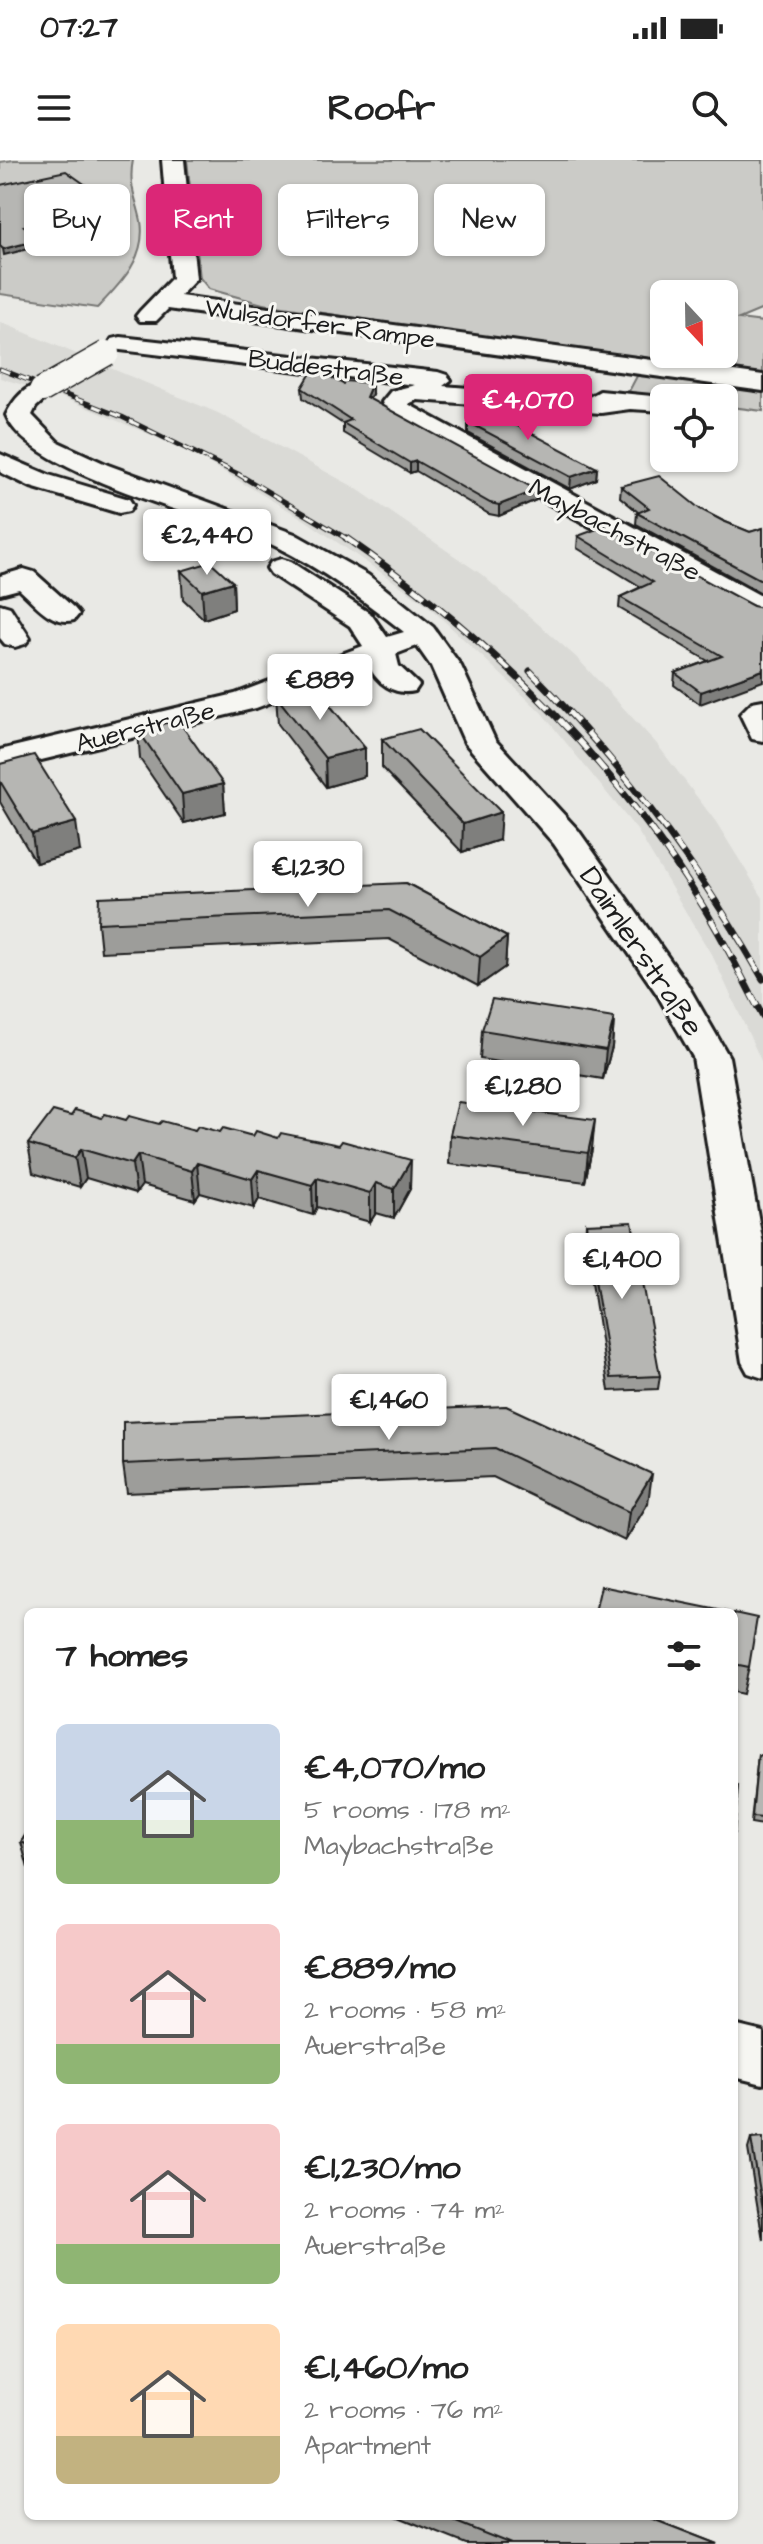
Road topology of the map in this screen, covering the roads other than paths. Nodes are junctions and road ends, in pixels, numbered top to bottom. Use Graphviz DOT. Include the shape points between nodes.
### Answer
graph roads {
  1 [pos="173,160"];
  2 [pos="163,301"];
  3 [pos="114,348"];
  4 [pos="763,383"];
  5 [pos="400,396"];
  6 [pos="22,398"];
  7 [pos="626,402"];
  8 [pos="650,403"];
  9 [pos="3,466"];
  10 [pos="0,585"];
  11 [pos="763,609"];
  12 [pos="64,614"];
  13 [pos="423,633"];
  14 [pos="381,652"];
  15 [pos="404,685"];
  16 [pos="245,701"];
  17 [pos="461,702"];
  18 [pos="0,760"];
  19 [pos="763,1362"];
  20 [pos="738,2052"];
  21 [pos="763,2058"];
  1 -- 2 [label="street" via="184,279"];
  2 -- 3 [label="street"];
  2 -- 4 [label="street, Wulsdorfer Rampe"];
  3 -- 6 [label="street, bridge"];
  3 -- 7 [label="street, Buddestraße"];
  5 -- 7 [label="street, Buddestraße"];
  5 -- 11 [label="street, Maybachstraße" via="395,407 408,417"];
  6 -- 13 [label="street, Daimlerstraße" via="22,423 49,448 285,540 358,581"];
  7 -- 8 [label="street, Buddestraße"];
  9 -- 14 [label="street" via="231,541 361,620"];
  10 -- 12 [label="street" via="24,578"];
  13 -- 14 [label="street, Auerstraße"];
  13 -- 17 [label="street, Daimlerstraße" via="446,666"];
  14 -- 15 [label="street" via="385,669"];
  14 -- 16 [label="street, Auerstraße"];
  15 -- 16 [label="street" via="328,683"];
  15 -- 17 [label="street"];
  16 -- 18 [label="street, Auerstraße"];
  17 -- 19 [label="street, Daimlerstraße" via="481,743 566,837 625,919 711,1057"];
  20 -- 21 [label="street"];
}
